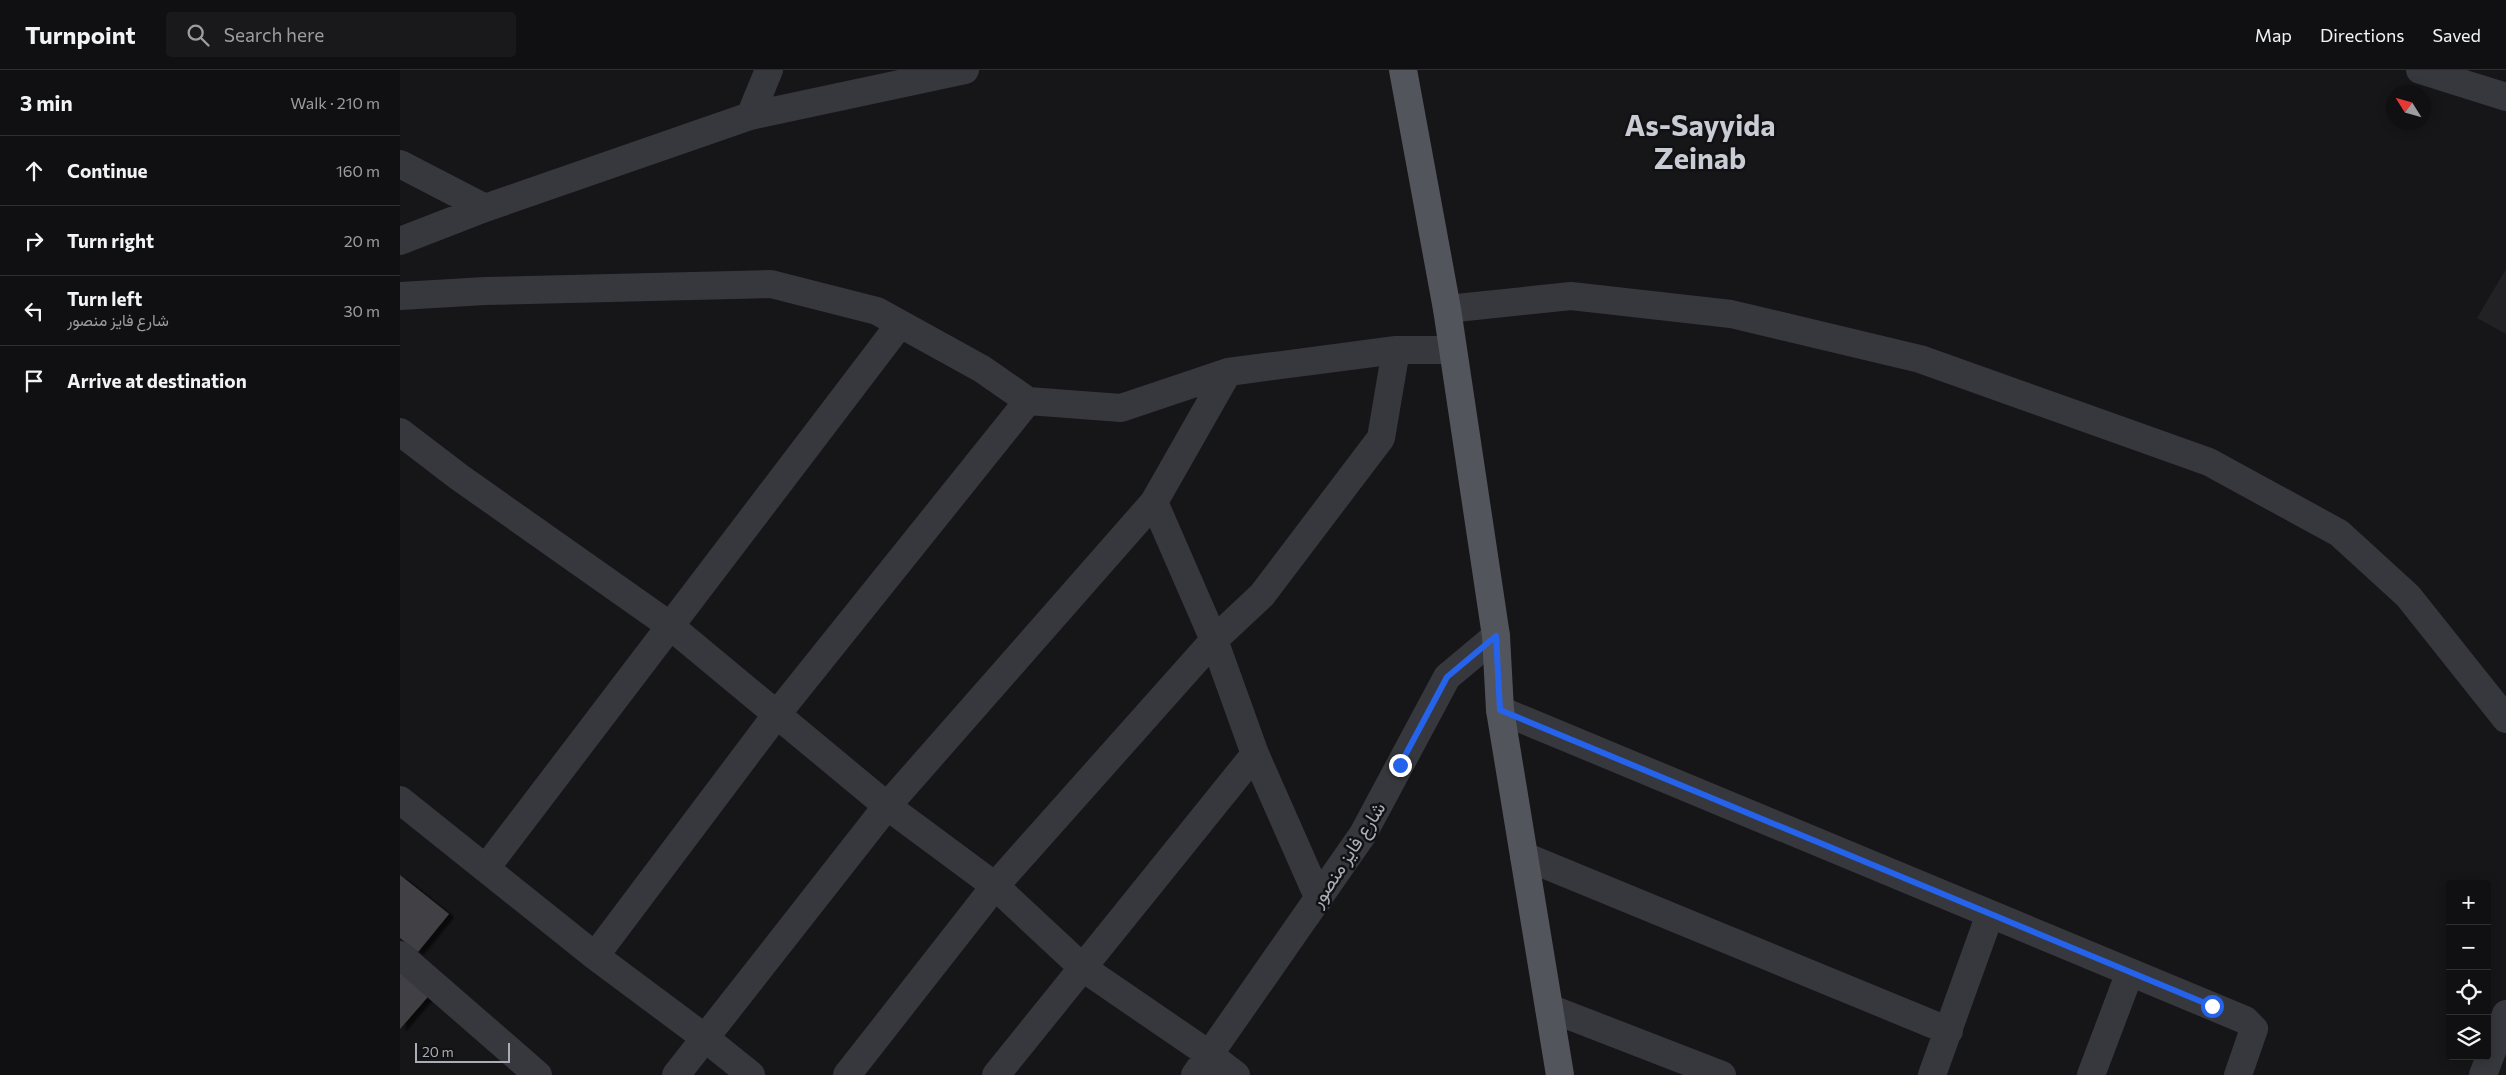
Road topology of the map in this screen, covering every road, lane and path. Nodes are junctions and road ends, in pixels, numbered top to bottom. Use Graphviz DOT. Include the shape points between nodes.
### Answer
graph roads {
  1 [pos="769,70"];
  2 [pos="965,70"];
  3 [pos="1404,70"];
  4 [pos="2420,70"];
  5 [pos="2506,97"];
  6 [pos="750,116"];
  7 [pos="400,164"];
  8 [pos="485,208"];
  9 [pos="400,240"];
  10 [pos="400,296"];
  11 [pos="1447,309"];
  12 [pos="900,324"];
  13 [pos="1396,350"];
  14 [pos="1452,350"];
  15 [pos="1228,372"];
  16 [pos="1028,401"];
  17 [pos="400,432"];
  18 [pos="1154,502"];
  19 [pos="669,624"];
  20 [pos="1496,636"];
  21 [pos="1214,640"];
  22 [pos="1500,710"];
  23 [pos="776,714"];
  24 [pos="2506,719"];
  25 [pos="1255,754"];
  26 [pos="400,800"];
  27 [pos="886,806"];
  28 [pos="1524,856"];
  29 [pos="486,868"];
  30 [pos="995,886"];
  31 [pos="1319,899"];
  32 [pos="1990,914"];
  33 [pos="400,956"];
  34 [pos="595,956"];
  35 [pos="1083,968"];
  36 [pos="2130,972"];
  37 [pos="1549,1008"];
  38 [pos="2506,1014"];
  39 [pos="1949,1031"];
  40 [pos="705,1038"];
  41 [pos="1203,1065"];
  42 [pos="538,1075"];
  43 [pos="676,1075"];
  44 [pos="751,1075"];
  45 [pos="847,1075"];
  46 [pos="996,1075"];
  47 [pos="1236,1075"];
  48 [pos="1560,1075"];
  49 [pos="1722,1075"];
  50 [pos="1932,1075"];
  51 [pos="2091,1075"];
  52 [pos="2238,1075"];
  53 [pos="2483,1075"];
  1 -- 6 [label="street"];
  2 -- 6 [label="street"];
  3 -- 11 [label="main road"];
  4 -- 5 [label="street"];
  6 -- 8 [label="street"];
  7 -- 8 [label="street"];
  8 -- 9 [label="street"];
  10 -- 12 [label="street" via="771,284 877,311"];
  11 -- 14 [label="main road"];
  11 -- 24 [label="street" via="1571,296 1731,314 1920,359 2209,462 2339,533 2408,596"];
  12 -- 16 [label="street" via="982,369"];
  12 -- 19 [label="street"];
  13 -- 14 [label="street"];
  13 -- 15 [label="street"];
  13 -- 21 [label="street" via="1380,438 1262,595"];
  14 -- 20 [label="main road"];
  15 -- 16 [label="street" via="1121,408"];
  15 -- 18 [label="street"];
  16 -- 23 [label="street"];
  17 -- 19 [label="street"];
  18 -- 21 [label="street"];
  18 -- 27 [label="street"];
  19 -- 23 [label="street"];
  19 -- 29 [label="street"];
  20 -- 22 [label="main road"];
  20 -- 31 [label="street, شارع فايز منصور" via="1447,677 1363,834"];
  21 -- 25 [label="street"];
  21 -- 30 [label="street"];
  22 -- 28 [label="main road"];
  22 -- 32 [label="street"];
  23 -- 27 [label="street"];
  23 -- 34 [label="street"];
  25 -- 31 [label="street"];
  25 -- 35 [label="street"];
  26 -- 29 [label="street"];
  27 -- 30 [label="street"];
  27 -- 40 [label="street"];
  28 -- 37 [label="main road"];
  28 -- 39 [label="street"];
  29 -- 34 [label="street"];
  30 -- 35 [label="street"];
  30 -- 45 [label="street"];
  31 -- 41 [label="street, شارع فايز منصور"];
  32 -- 36 [label="street"];
  32 -- 39 [label="street"];
  33 -- 42 [label="street"];
  34 -- 40 [label="street"];
  35 -- 41 [label="street"];
  35 -- 46 [label="street"];
  36 -- 51 [label="street"];
  36 -- 52 [label="street" via="2245,1020 2254,1029"];
  37 -- 48 [label="main road"];
  37 -- 49 [label="street"];
  38 -- 53 [label="street"];
  39 -- 50 [label="street"];
  40 -- 43 [label="street"];
  40 -- 44 [label="street"];
  41 -- 47 [label="street"];
}
